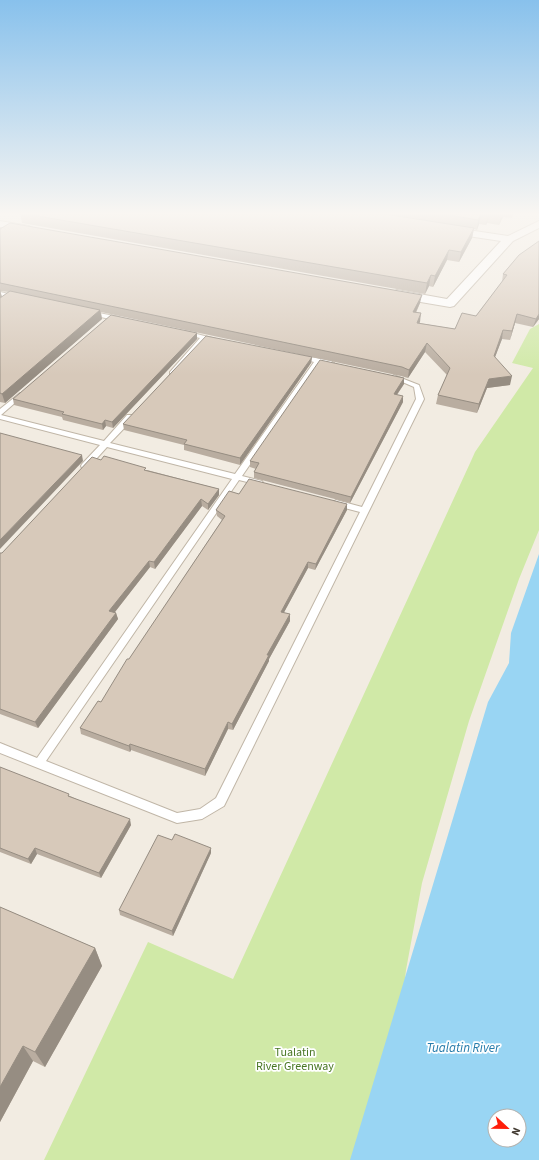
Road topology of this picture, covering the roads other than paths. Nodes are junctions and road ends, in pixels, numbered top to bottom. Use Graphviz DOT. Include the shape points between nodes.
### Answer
graph roads {
  1 [pos="484,266"];
  2 [pos="388,292"];
  3 [pos="5,297"];
  4 [pos="26,299"];
  5 [pos="79,311"];
  6 [pos="124,320"];
  7 [pos="175,331"];
  8 [pos="205,337"];
  9 [pos="227,342"];
  10 [pos="288,354"];
  11 [pos="318,361"];
  12 [pos="341,366"];
  13 [pos="386,375"];
  14 [pos="168,376"];
  15 [pos="29,388"];
  16 [pos="137,410"];
  17 [pos="0,413"];
  18 [pos="0,417"];
  19 [pos="105,444"];
  20 [pos="79,472"];
  21 [pos="237,478"];
  22 [pos="267,486"];
  23 [pos="328,501"];
  24 [pos="365,511"];
  25 [pos="0,748"];
  26 [pos="39,763"];
  1 -- 2 [label="street" via="450,303"];
  3 -- 4 [label="lane"];
  5 -- 6 [label="lane" via="107,320"];
  7 -- 8 [label="lane"];
  8 -- 9 [label="lane"];
  8 -- 14 [label="lane"];
  10 -- 11 [label="lane"];
  11 -- 12 [label="lane"];
  11 -- 21 [label="lane"];
  13 -- 24 [label="lane" via="401,378 416,386 420,399"];
  15 -- 17 [label="lane"];
  16 -- 19 [label="lane"];
  18 -- 19 [label="lane"];
  19 -- 20 [label="lane"];
  19 -- 21 [label="lane"];
  21 -- 22 [label="lane"];
  21 -- 26 [label="lane"];
  23 -- 24 [label="lane"];
  24 -- 26 [label="lane" via="220,802 202,814 177,818"];
  25 -- 26 [label="lane"];
}
